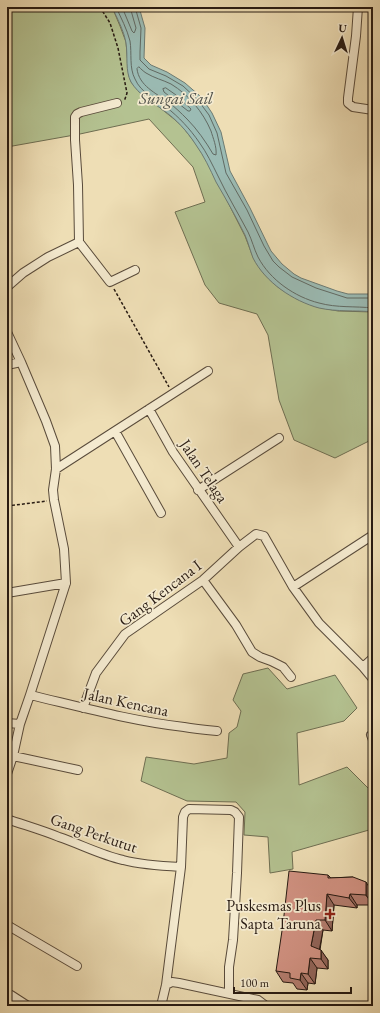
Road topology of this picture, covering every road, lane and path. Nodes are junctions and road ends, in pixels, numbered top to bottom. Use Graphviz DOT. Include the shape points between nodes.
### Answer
graph roads {
  1 [pos="100,7"];
  2 [pos="358,7"];
  3 [pos="117,103"];
  4 [pos="373,110"];
  5 [pos="79,242"];
  6 [pos="135,270"];
  7 [pos="110,282"];
  8 [pos="7,287"];
  9 [pos="7,332"];
  10 [pos="21,362"];
  11 [pos="7,365"];
  12 [pos="208,371"];
  13 [pos="173,393"];
  14 [pos="149,409"];
  15 [pos="115,431"];
  16 [pos="279,438"];
  17 [pos="56,469"];
  18 [pos="198,490"];
  19 [pos="54,500"];
  20 [pos="7,506"];
  21 [pos="161,513"];
  22 [pos="373,535"];
  23 [pos="239,547"];
  24 [pos="203,580"];
  25 [pos="66,583"];
  26 [pos="293,587"];
  27 [pos="7,593"];
  28 [pos="373,658"];
  29 [pos="363,667"];
  30 [pos="291,678"];
  31 [pos="373,679"];
  32 [pos="30,695"];
  33 [pos="84,708"];
  34 [pos="7,723"];
  35 [pos="20,724"];
  36 [pos="217,731"];
  37 [pos="373,734"];
  38 [pos="373,740"];
  39 [pos="13,756"];
  40 [pos="78,770"];
  41 [pos="7,774"];
  42 [pos="7,819"];
  43 [pos="180,867"];
  44 [pos="7,925"];
  45 [pos="77,966"];
  46 [pos="166,985"];
  47 [pos="229,993"];
  48 [pos="7,1001"];
  49 [pos="28,1006"];
  50 [pos="160,1006"];
  51 [pos="266,1006"];
  1 -- 3 [label="path" via="110,23 118,48 126,92 125,99"];
  2 -- 4 [label="street" via="348,103 353,107"];
  3 -- 5 [label="street" via="81,112 75,117"];
  5 -- 7 [label="street"];
  5 -- 8 [label="street" via="48,257"];
  6 -- 7 [label="street"];
  7 -- 13 [label="path"];
  9 -- 10 [label="street"];
  10 -- 11 [label="street"];
  10 -- 17 [label="street" via="55,446"];
  12 -- 13 [label="street"];
  13 -- 14 [label="street"];
  14 -- 15 [label="street"];
  14 -- 18 [label="street, Jalan Telaga"];
  15 -- 17 [label="street"];
  15 -- 21 [label="street"];
  16 -- 18 [label="street"];
  17 -- 19 [label="street"];
  18 -- 23 [label="street, Jalan Telaga"];
  19 -- 20 [label="path"];
  19 -- 25 [label="street" via="64,549"];
  22 -- 26 [label="street"];
  23 -- 24 [label="street, Gang Kencana I"];
  23 -- 26 [label="street, Gang Kencana I" via="256,534 264,536"];
  24 -- 30 [label="street" via="252,652 283,667"];
  24 -- 33 [label="street, Gang Kencana I" via="126,634 96,673"];
  25 -- 27 [label="street"];
  25 -- 32 [label="street"];
  26 -- 29 [label="street" via="319,623"];
  28 -- 29 [label="street"];
  29 -- 31 [label="street"];
  32 -- 33 [label="street, Jalan Kencana"];
  32 -- 35 [label="street"];
  33 -- 36 [label="street, Jalan Kencana" via="169,725"];
  34 -- 35 [label="street"];
  35 -- 39 [label="street"];
  37 -- 38 [label="street"];
  39 -- 40 [label="street"];
  39 -- 41 [label="street"];
  42 -- 43 [label="street, Gang Perkutut" via="121,860"];
  43 -- 46 [label="street"];
  43 -- 47 [label="street" via="185,812 189,809 235,812 239,817"];
  44 -- 45 [label="street"];
  46 -- 47 [label="street" via="172,982"];
  46 -- 50 [label="street"];
  47 -- 51 [label="street" via="258,1000"];
  48 -- 49 [label="street" via="11,994"];
}
